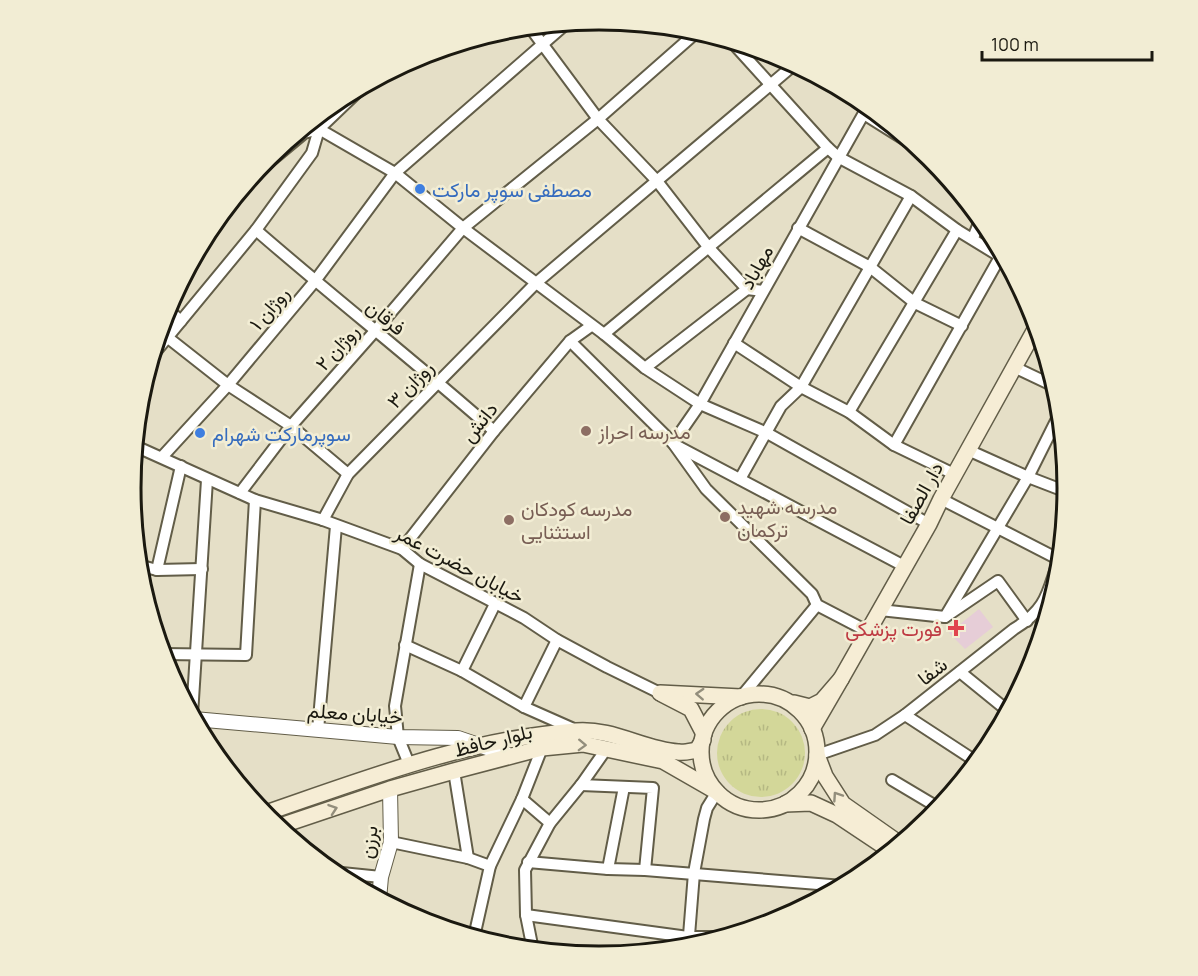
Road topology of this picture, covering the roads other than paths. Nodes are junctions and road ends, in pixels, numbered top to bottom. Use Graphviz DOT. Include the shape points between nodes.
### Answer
graph roads {
  1 [pos="556,32"];
  2 [pos="536,35"];
  3 [pos="689,39"];
  4 [pos="543,44"];
  5 [pos="741,53"];
  6 [pos="788,71"];
  7 [pos="771,86"];
  8 [pos="863,114"];
  9 [pos="330,118"];
  10 [pos="598,119"];
  11 [pos="318,129"];
  12 [pos="314,130"];
  13 [pos="828,148"];
  14 [pos="838,156"];
  15 [pos="395,173"];
  16 [pos="657,181"];
  17 [pos="911,196"];
  18 [pos="464,228"];
  19 [pos="798,228"];
  20 [pos="977,229"];
  21 [pos="256,230"];
  22 [pos="957,230"];
  23 [pos="973,238"];
  24 [pos="709,248"];
  25 [pos="990,250"];
  26 [pos="999,265"];
  27 [pos="870,267"];
  28 [pos="315,281"];
  29 [pos="536,283"];
  30 [pos="747,289"];
  31 [pos="763,291"];
  32 [pos="915,303"];
  33 [pos="175,316"];
  34 [pos="181,321"];
  35 [pos="591,326"];
  36 [pos="962,326"];
  37 [pos="375,332"];
  38 [pos="604,334"];
  39 [pos="1031,336"];
  40 [pos="167,337"];
  41 [pos="570,341"];
  42 [pos="734,343"];
  43 [pos="1014,367"];
  44 [pos="645,368"];
  45 [pos="1044,381"];
  46 [pos="438,382"];
  47 [pos="228,385"];
  48 [pos="801,387"];
  49 [pos="700,404"];
  50 [pos="849,412"];
  51 [pos="291,426"];
  52 [pos="1053,427"];
  53 [pos="494,431"];
  54 [pos="766,433"];
  55 [pos="673,443"];
  56 [pos="894,445"];
  57 [pos="143,449"];
  58 [pos="968,450"];
  59 [pos="162,458"];
  60 [pos="181,466"];
  61 [pos="348,474"];
  62 [pos="956,475"];
  63 [pos="1028,477"];
  64 [pos="740,479"];
  65 [pos="207,480"];
  66 [pos="1057,488"];
  67 [pos="240,493"];
  68 [pos="941,499"];
  69 [pos="255,500"];
  70 [pos="323,520"];
  71 [pos="929,524"];
  72 [pos="336,526"];
  73 [pos="998,528"];
  74 [pos="402,549"];
  75 [pos="1052,554"];
  76 [pos="420,564"];
  77 [pos="904,566"];
  78 [pos="148,568"];
  79 [pos="202,569"];
  80 [pos="157,570"];
  81 [pos="495,604"];
  82 [pos="817,605"];
  83 [pos="880,610"];
  84 [pos="1040,610"];
  85 [pos="945,617"];
  86 [pos="1027,621"];
  87 [pos="867,631"];
  88 [pos="557,640"];
  89 [pos="405,645"];
  90 [pos="173,655"];
  91 [pos="196,656"];
  92 [pos="462,671"];
  93 [pos="960,672"];
  94 [pos="841,680"];
  95 [pos="660,693"];
  96 [pos="741,697"];
  97 [pos="193,700"];
  98 [pos="786,700"];
  99 [pos="1002,706"];
  100 [pos="524,707"];
  101 [pos="691,709"];
  102 [pos="905,715"];
  103 [pos="204,720"];
  104 [pos="812,729"];
  105 [pos="318,730"];
  106 [pos="577,731"];
  107 [pos="398,737"];
  108 [pos="704,737"];
  109 [pos="479,746"];
  110 [pos="542,748"];
  111 [pos="607,748"];
  112 [pos="679,752"];
  113 [pos="817,755"];
  114 [pos="511,756"];
  115 [pos="969,757"];
  116 [pos="409,764"];
  117 [pos="454,771"];
  118 [pos="892,780"];
  119 [pos="581,785"];
  120 [pos="624,787"];
  121 [pos="390,789"];
  122 [pos="717,792"];
  123 [pos="522,799"];
  124 [pos="931,803"];
  125 [pos="785,804"];
  126 [pos="274,810"];
  127 [pos="288,823"];
  128 [pos="550,823"];
  129 [pos="893,839"];
  130 [pos="392,842"];
  131 [pos="884,846"];
  132 [pos="468,858"];
  133 [pos="528,862"];
  134 [pos="490,866"];
  135 [pos="608,869"];
  136 [pos="645,870"];
  137 [pos="694,873"];
  138 [pos="354,875"];
  139 [pos="381,878"];
  140 [pos="828,885"];
  141 [pos="380,890"];
  142 [pos="526,915"];
  143 [pos="476,929"];
  144 [pos="688,937"];
  145 [pos="673,940"];
  146 [pos="531,941"];
  1 -- 4 [label="street, روژان ۱"];
  2 -- 4 [label="street"];
  3 -- 10 [label="street, روژان ۲"];
  4 -- 10 [label="street"];
  4 -- 15 [label="street, روژان ۱"];
  5 -- 7 [label="street"];
  6 -- 7 [label="street, روژان ۳"];
  7 -- 13 [label="street"];
  7 -- 16 [label="street, روژان ۳"];
  8 -- 14 [label="street, مهاباد"];
  9 -- 11 [label="street"];
  10 -- 16 [label="street"];
  10 -- 18 [label="street, روژان ۲"];
  11 -- 12 [label="street"];
  11 -- 15 [label="street"];
  11 -- 21 [label="street" via="312,153"];
  13 -- 14 [label="street"];
  13 -- 24 [label="street"];
  14 -- 17 [label="street"];
  14 -- 19 [label="street, مهاباد"];
  15 -- 18 [label="street"];
  15 -- 28 [label="street, روژان ۱"];
  16 -- 24 [label="street"];
  16 -- 29 [label="street, روژان ۳"];
  17 -- 22 [label="street"];
  17 -- 27 [label="street"];
  18 -- 29 [label="street"];
  18 -- 37 [label="street, روژان ۲"];
  19 -- 27 [label="street"];
  19 -- 31 [label="street, مهاباد"];
  20 -- 23 [label="street"];
  21 -- 28 [label="street, فرقان"];
  21 -- 34 [label="street"];
  22 -- 23 [label="street"];
  22 -- 32 [label="street"];
  23 -- 25 [label="street"];
  24 -- 30 [label="street"];
  24 -- 38 [label="street"];
  26 -- 36 [label="street"];
  27 -- 32 [label="street"];
  27 -- 48 [label="street"];
  28 -- 37 [label="street, فرقان"];
  28 -- 47 [label="street, روژان ۱"];
  29 -- 35 [label="street"];
  29 -- 46 [label="street, روژان ۳"];
  30 -- 31 [label="street"];
  30 -- 44 [label="street"];
  31 -- 42 [label="street, مهاباد"];
  32 -- 36 [label="street"];
  32 -- 50 [label="street"];
  33 -- 34 [label="street"];
  34 -- 40 [label="street"];
  35 -- 38 [label="street"];
  35 -- 41 [label="street, دانش"];
  36 -- 56 [label="street"];
  37 -- 46 [label="street, فرقان"];
  37 -- 51 [label="street, روژان ۲"];
  38 -- 44 [label="street"];
  39 -- 43 [label="main road, دار الصفا"];
  40 -- 47 [label="street"];
  41 -- 53 [label="street, دانش"];
  41 -- 55 [label="street"];
  42 -- 48 [label="street"];
  42 -- 49 [label="street, مهاباد"];
  43 -- 45 [label="street"];
  43 -- 58 [label="main road, دار الصفا"];
  44 -- 49 [label="street"];
  46 -- 53 [label="street, فرقان"];
  46 -- 61 [label="street, روژان ۳"];
  47 -- 51 [label="street"];
  47 -- 59 [label="street, روژان ۱"];
  48 -- 50 [label="street"];
  48 -- 54 [label="street" via="781,406"];
  49 -- 54 [label="street"];
  49 -- 55 [label="street, مهاباد"];
  50 -- 56 [label="street"];
  51 -- 61 [label="street"];
  51 -- 67 [label="street, روژان ۲"];
  52 -- 63 [label="street"];
  53 -- 74 [label="street, دانش"];
  54 -- 64 [label="street"];
  54 -- 71 [label="street"];
  55 -- 64 [label="street"];
  55 -- 82 [label="street" via="706,489 812,594"];
  56 -- 62 [label="street"];
  57 -- 59 [label="street, خیابان حضرت عمر"];
  58 -- 62 [label="main road, دار الصفا"];
  58 -- 63 [label="street"];
  59 -- 60 [label="street, خیابان حضرت عمر"];
  60 -- 65 [label="street, خیابان حضرت عمر"];
  60 -- 80 [label="street"];
  61 -- 70 [label="street, روژان ۳"];
  62 -- 68 [label="main road, دار الصفا"];
  63 -- 66 [label="street"];
  63 -- 73 [label="street"];
  64 -- 77 [label="street"];
  65 -- 67 [label="street, خیابان حضرت عمر"];
  65 -- 79 [label="street"];
  67 -- 69 [label="street, خیابان حضرت عمر"];
  68 -- 71 [label="main road, دار الصفا"];
  68 -- 73 [label="street"];
  69 -- 70 [label="street, خیابان حضرت عمر"];
  69 -- 91 [label="street" via="246,655"];
  70 -- 72 [label="street, خیابان حضرت عمر"];
  71 -- 77 [label="main road, دار الصفا"];
  72 -- 74 [label="street, خیابان حضرت عمر"];
  72 -- 105 [label="street"];
  73 -- 75 [label="street"];
  73 -- 85 [label="street"];
  74 -- 76 [label="street, خیابان حضرت عمر"];
  76 -- 81 [label="street, خیابان حضرت عمر"];
  76 -- 89 [label="street"];
  77 -- 83 [label="main road, دار الصفا"];
  78 -- 80 [label="street"];
  79 -- 80 [label="street"];
  79 -- 91 [label="street"];
  81 -- 88 [label="street, خیابان حضرت عمر"];
  81 -- 92 [label="street"];
  82 -- 87 [label="street"];
  82 -- 96 [label="street"];
  83 -- 85 [label="street"];
  83 -- 87 [label="main road, دار الصفا"];
  84 -- 86 [label="street, شفا"];
  85 -- 86 [label="street" via="998,581"];
  86 -- 93 [label="street, شفا"];
  87 -- 94 [label="main road, دار الصفا"];
  88 -- 95 [label="street, خیابان حضرت عمر"];
  88 -- 100 [label="street"];
  89 -- 92 [label="street"];
  89 -- 107 [label="street" via="396,706"];
  90 -- 91 [label="street"];
  91 -- 97 [label="street"];
  92 -- 100 [label="street"];
  93 -- 99 [label="street"];
  93 -- 102 [label="street, شفا"];
  94 -- 98 [label="main road" via="810,708"];
  94 -- 104 [label="main road"];
  96 -- 95 [label="main road, one-way"];
  95 -- 101 [label="main road"];
  96 -- 98 [label="main road" via="762,694"];
  96 -- 108 [label="main road" via="717,712"];
  98 -- 104 [label="main road" via="802,712"];
  100 -- 106 [label="street"];
  101 -- 108 [label="main road"];
  101 -- 112 [label="main road" via="696,728 689,746"];
  102 -- 113 [label="street, شفا" via="875,735"];
  102 -- 115 [label="street"];
  103 -- 105 [label="street, خیابان معلم"];
  104 -- 113 [label="main road"];
  105 -- 107 [label="street, خیابان معلم"];
  106 -- 109 [label="main road, بلوار حافظ"];
  106 -- 112 [label="main road, بلوار حافظ" via="618,735"];
  107 -- 109 [label="street, خیابان معلم" via="458,738"];
  107 -- 116 [label="street"];
  108 -- 112 [label="main road" via="697,750"];
  108 -- 122 [label="main road" via="703,765"];
  109 -- 114 [label="street, خیابان معلم"];
  109 -- 116 [label="main road, بلوار حافظ"];
  110 -- 111 [label="main road, بلوار حافظ, one-way" via="583,744"];
  110 -- 114 [label="main road, بلوار حافظ"];
  110 -- 123 [label="street"];
  111 -- 119 [label="street"];
  111 -- 122 [label="main road, بلوار حافظ" via="663,761"];
  113 -- 125 [label="main road" via="807,784"];
  129 -- 113 [label="main road, one-way" via="843,804"];
  114 -- 117 [label="main road, بلوار حافظ"];
  116 -- 126 [label="main road, بلوار حافظ"];
  117 -- 121 [label="main road, بلوار حافظ"];
  117 -- 132 [label="street"];
  118 -- 124 [label="street"];
  119 -- 120 [label="street"];
  119 -- 128 [label="street"];
  120 -- 135 [label="street"];
  120 -- 136 [label="street" via="653,788"];
  127 -- 121 [label="main road, بلوار حافظ, one-way"];
  121 -- 130 [label="street, برزن"];
  122 -- 125 [label="main road" via="735,805 755,810"];
  122 -- 137 [label="street" via="707,808"];
  123 -- 128 [label="street"];
  123 -- 134 [label="street"];
  125 -- 131 [label="main road" via="811,803"];
  128 -- 133 [label="street"];
  130 -- 132 [label="street"];
  130 -- 139 [label="street, برزن"];
  132 -- 134 [label="street"];
  133 -- 135 [label="street"];
  133 -- 142 [label="street"];
  134 -- 143 [label="street"];
  135 -- 136 [label="street"];
  136 -- 137 [label="street"];
  137 -- 140 [label="street"];
  137 -- 144 [label="street"];
  138 -- 139 [label="street"];
  139 -- 141 [label="street, برزن"];
  142 -- 145 [label="street"];
  142 -- 146 [label="street"];
}
